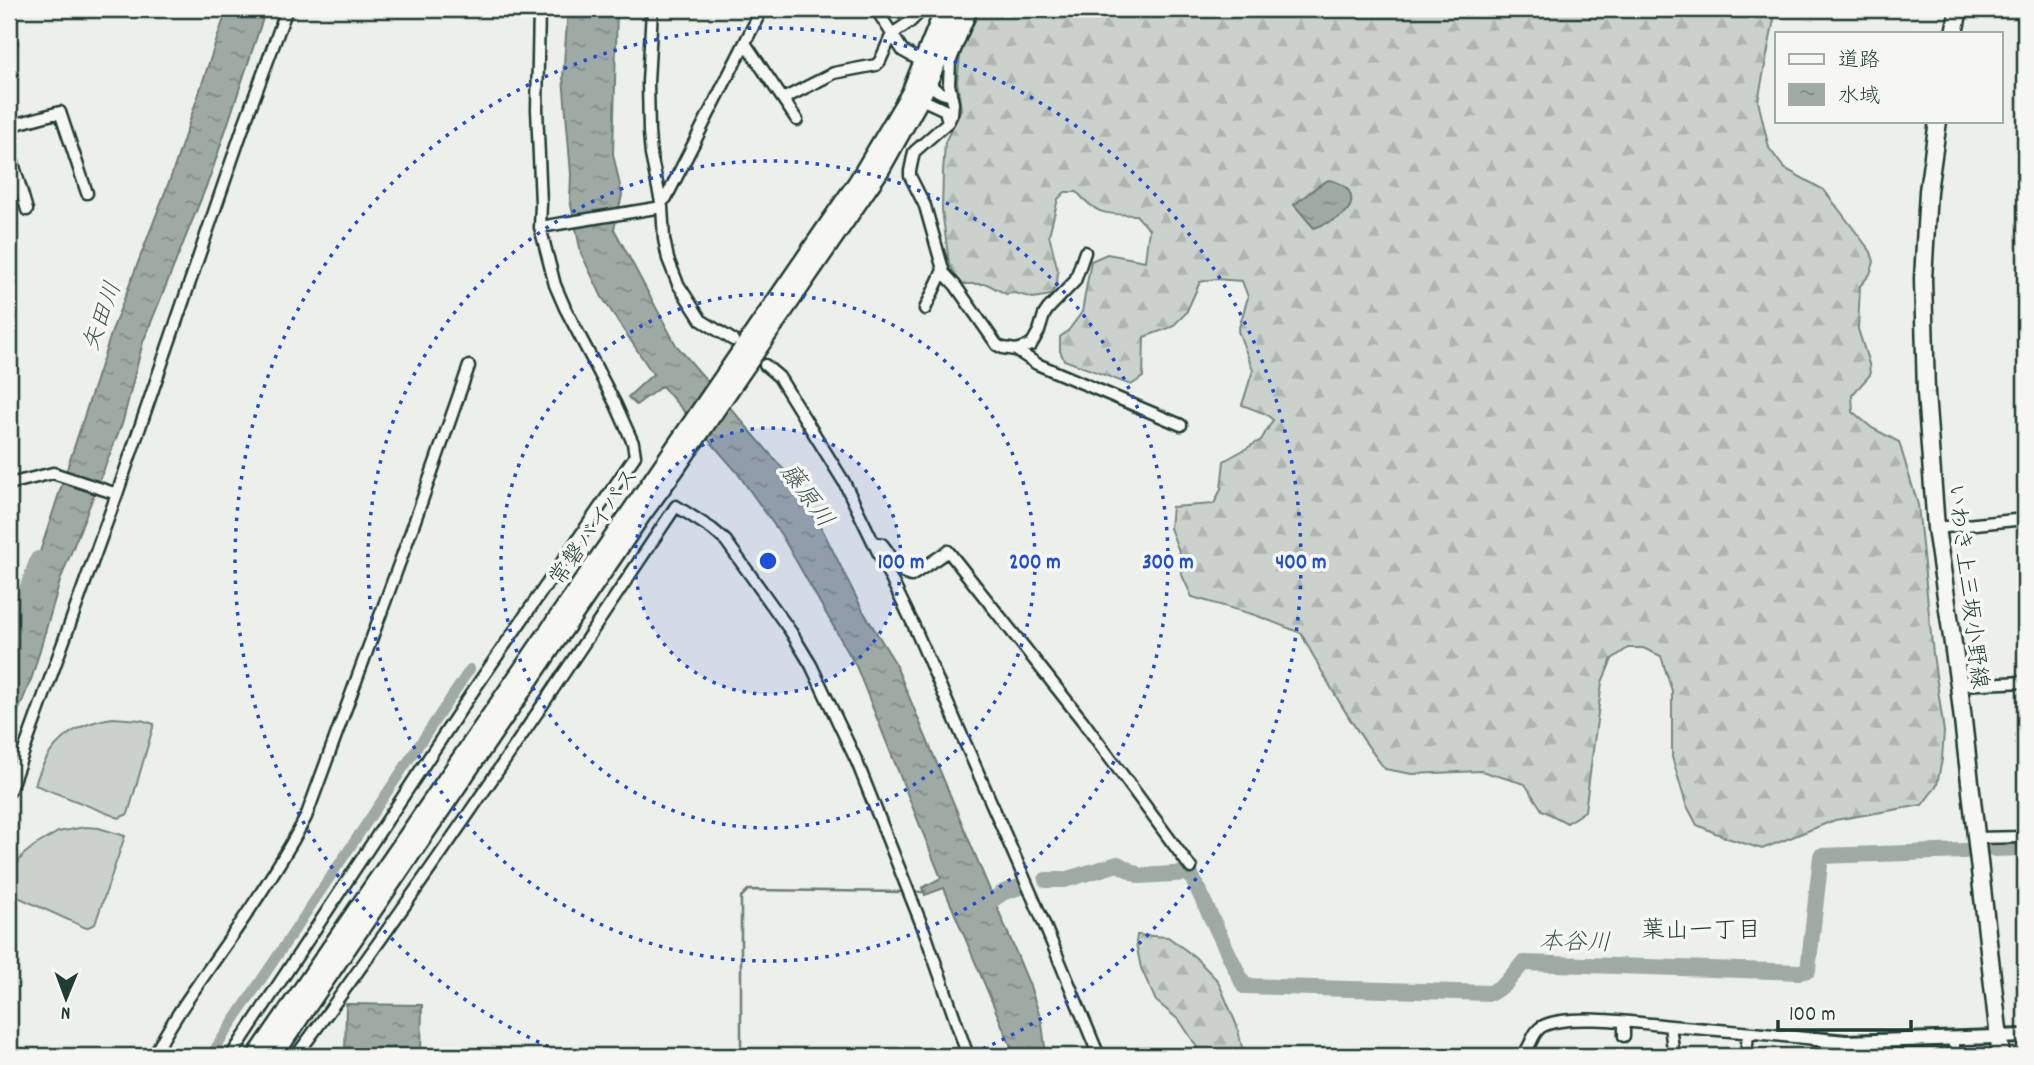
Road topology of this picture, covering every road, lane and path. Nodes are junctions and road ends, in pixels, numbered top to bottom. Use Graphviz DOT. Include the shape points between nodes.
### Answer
graph roads {
  1 [pos="287,9"];
  2 [pos="539,9"];
  3 [pos="652,9"];
  4 [pos="762,9"];
  5 [pos="876,9"];
  6 [pos="923,9"];
  7 [pos="944,9"];
  8 [pos="959,9"];
  9 [pos="972,9"];
  10 [pos="1959,9"];
  11 [pos="1954,32"];
  12 [pos="892,34"];
  13 [pos="745,43"];
  14 [pos="923,62"];
  15 [pos="930,80"];
  16 [pos="951,95"];
  17 [pos="783,99"];
  18 [pos="921,99"];
  19 [pos="797,120"];
  20 [pos="948,122"];
  21 [pos="1938,122"];
  22 [pos="9,126"];
  23 [pos="9,149"];
  24 [pos="87,192"];
  25 [pos="662,205"];
  26 [pos="26,209"];
  27 [pos="540,227"];
  28 [pos="1085,251"];
  29 [pos="943,270"];
  30 [pos="925,309"];
  31 [pos="1016,350"];
  32 [pos="740,352"];
  33 [pos="765,365"];
  34 [pos="469,366"];
  35 [pos="1181,425"];
  36 [pos="671,465"];
  37 [pos="9,484"];
  38 [pos="115,494"];
  39 [pos="2025,519"];
  40 [pos="1936,528"];
  41 [pos="873,542"];
  42 [pos="2025,682"];
  43 [pos="1959,685"];
  44 [pos="9,792"];
  45 [pos="2025,837"];
  46 [pos="1975,838"];
  47 [pos="1191,869"];
  48 [pos="1625,1021"];
  49 [pos="1670,1026"];
  50 [pos="1748,1033"];
  51 [pos="1623,1036"];
  52 [pos="2025,1036"];
  53 [pos="1997,1038"];
  54 [pos="1815,1039"];
  55 [pos="1954,1039"];
  56 [pos="1846,1042"];
  57 [pos="154,1056"];
  58 [pos="230,1056"];
  59 [pos="256,1056"];
  60 [pos="274,1056"];
  61 [pos="296,1056"];
  62 [pos="968,1056"];
  63 [pos="1099,1056"];
  64 [pos="1522,1056"];
  65 [pos="1674,1056"];
  66 [pos="1746,1056"];
  67 [pos="1845,1056"];
  68 [pos="1954,1056"];
  69 [pos="2001,1056"];
  1 -- 38 [label="street"];
  2 -- 27 [label="street"];
  3 -- 25 [label="street" via="649,132"];
  4 -- 13 [label="street"];
  5 -- 12 [label="street"];
  6 -- 12 [label="street"];
  7 -- 14 [label="main road, 常磐バイパス"];
  8 -- 15 [label="main road, 常磐バイパス"];
  9 -- 16 [label="street" via="950,62"];
  10 -- 11 [label="main road"];
  12 -- 14 [label="street" via="903,51"];
  12 -- 17 [label="street" via="876,65 834,73"];
  13 -- 17 [label="street"];
  13 -- 25 [label="street"];
  14 -- 32 [label="main road, 常磐バイパス" via="910,93 857,182"];
  15 -- 16 [label="street" via="936,90"];
  15 -- 18 [label="main road, 常磐バイパス"];
  16 -- 20 [label="street"];
  17 -- 19 [label="street"];
  18 -- 20 [label="street" via="945,110"];
  18 -- 32 [label="main road, 常磐バイパス" via="880,171"];
  20 -- 29 [label="street" via="914,152 909,172 925,206"];
  21 -- 40 [label="main road, いわき上三坂小野線" via="1923,279"];
  22 -- 24 [label="street" via="60,112"];
  23 -- 26 [label="street"];
  25 -- 27 [label="street"];
  25 -- 32 [label="street" via="668,259 678,284 701,320"];
  27 -- 58 [label="street" via="555,285 616,405 635,456"];
  28 -- 31 [label="street" via="1075,281 1048,309 1035,340"];
  29 -- 30 [label="street"];
  29 -- 31 [label="street" via="997,345"];
  31 -- 35 [label="street"];
  32 -- 36 [label="main road, 常磐バイパス"];
  33 -- 41 [label="street" via="779,377 844,482"];
  34 -- 57 [label="street" via="306,817"];
  36 -- 59 [label="main road, 常磐バイパス"];
  36 -- 60 [label="main road, 常磐バイパス" via="642,515"];
  37 -- 38 [label="street" via="53,473"];
  38 -- 44 [label="street"];
  39 -- 40 [label="street"];
  40 -- 43 [label="main road, いわき上三坂小野線"];
  41 -- 47 [label="street" via="882,544 899,570 911,576 948,551 1082,720"];
  41 -- 63 [label="street" via="919,636"];
  42 -- 43 [label="street"];
  43 -- 46 [label="main road, いわき上三坂小野線"];
  45 -- 46 [label="street"];
  46 -- 53 [label="main road, いわき上三坂小野線"];
  48 -- 49 [label="street"];
  48 -- 51 [label="street"];
  48 -- 64 [label="street" via="1544,1025"];
  49 -- 50 [label="street"];
  49 -- 65 [label="street"];
  50 -- 54 [label="street"];
  50 -- 66 [label="street"];
  52 -- 53 [label="street"];
  53 -- 55 [label="street"];
  53 -- 69 [label="main road, いわき上三坂小野線"];
  54 -- 56 [label="street"];
  55 -- 56 [label="street"];
  55 -- 68 [label="street"];
  56 -- 67 [label="street"];
  61 -- 62 [label="street" via="366,962 676,506 726,541 811,665 907,885"];
}
